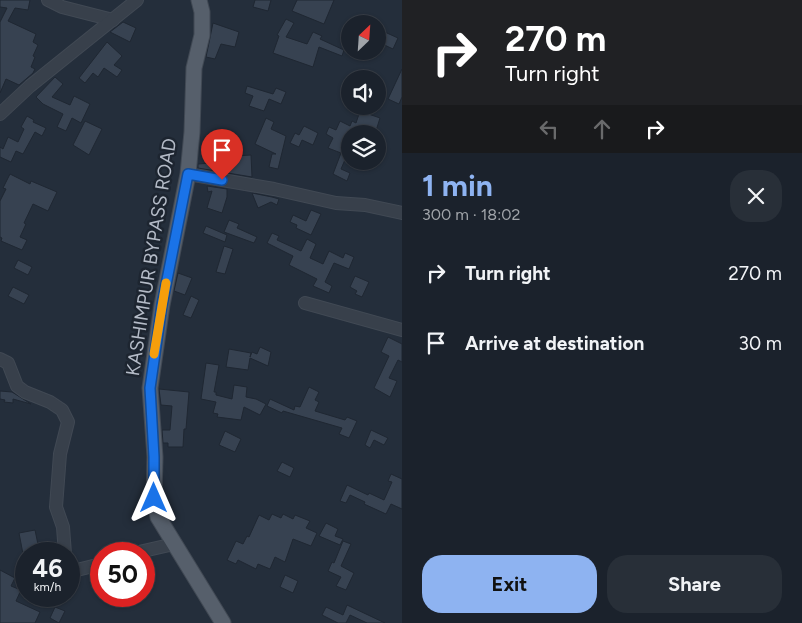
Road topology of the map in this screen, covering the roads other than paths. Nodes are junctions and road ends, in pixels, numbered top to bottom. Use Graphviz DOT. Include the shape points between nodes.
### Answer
graph roads {
  1 [pos="48,0"];
  2 [pos="137,0"];
  3 [pos="199,0"];
  4 [pos="113,20"];
  5 [pos="0,114"];
  6 [pos="188,174"];
  7 [pos="402,213"];
  8 [pos="305,303"];
  9 [pos="402,330"];
  10 [pos="0,360"];
  11 [pos="64,542"];
  12 [pos="174,544"];
  13 [pos="155,548"];
  14 [pos="223,623"];
  1 -- 4 [label="street" via="62,7"];
  2 -- 4 [label="street"];
  3 -- 6 [label="main road, KASHIMPUR BYPASS ROAD" via="202,35 194,68"];
  4 -- 5 [label="street"];
  6 -- 7 [label="street"];
  6 -- 12 [label="main road, KASHIMPUR BYPASS ROAD" via="162,305 150,388 154,498 158,517"];
  8 -- 9 [label="street"];
  10 -- 11 [label="street" via="8,363 17,386 62,410 68,422 60,454 56,507"];
  12 -- 13 [label="street"];
  12 -- 14 [label="main road, KASHIMPUR BYPASS ROAD"];
}
